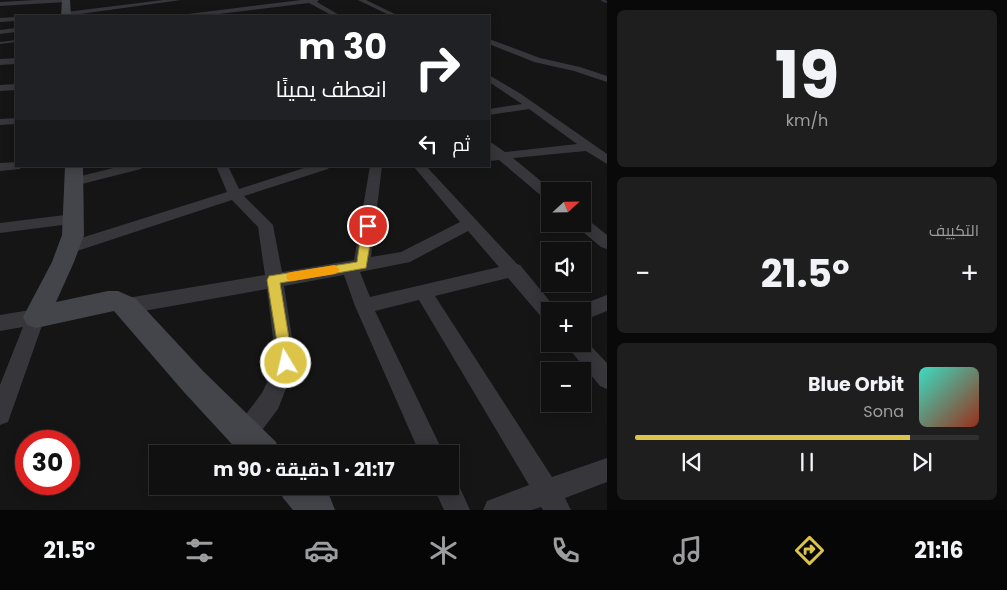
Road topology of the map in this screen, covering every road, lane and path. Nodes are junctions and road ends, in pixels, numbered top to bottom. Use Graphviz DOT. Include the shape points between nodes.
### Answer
graph roads {
  1 [pos="66,0"];
  2 [pos="178,0"];
  3 [pos="258,0"];
  4 [pos="316,0"];
  5 [pos="361,0"];
  6 [pos="311,1"];
  7 [pos="0,4"];
  8 [pos="140,5"];
  9 [pos="210,6"];
  10 [pos="267,6"];
  11 [pos="274,11"];
  12 [pos="218,14"];
  13 [pos="65,15"];
  14 [pos="72,15"];
  15 [pos="203,15"];
  16 [pos="336,15"];
  17 [pos="394,15"];
  18 [pos="15,19"];
  19 [pos="0,20"];
  20 [pos="15,30"];
  21 [pos="0,32"];
  22 [pos="15,41"];
  23 [pos="490,42"];
  24 [pos="0,43"];
  25 [pos="15,61"];
  26 [pos="0,62"];
  27 [pos="490,79"];
  28 [pos="607,79"];
  29 [pos="15,87"];
  30 [pos="0,88"];
  31 [pos="531,106"];
  32 [pos="490,112"];
  33 [pos="15,120"];
  34 [pos="0,122"];
  35 [pos="588,147"];
  36 [pos="494,156"];
  37 [pos="607,160"];
  38 [pos="15,166"];
  39 [pos="0,167"];
  40 [pos="129,167"];
  41 [pos="222,167"];
  42 [pos="321,167"];
  43 [pos="376,167"];
  44 [pos="420,167"];
  45 [pos="74,174"];
  46 [pos="541,190"];
  47 [pos="235,194"];
  48 [pos="73,219"];
  49 [pos="471,223"];
  50 [pos="0,228"];
  51 [pos="591,230"];
  52 [pos="607,243"];
  53 [pos="68,248"];
  54 [pos="356,266"];
  55 [pos="514,270"];
  56 [pos="273,280"];
  57 [pos="422,292"];
  58 [pos="541,302"];
  59 [pos="607,303"];
  60 [pos="127,306"];
  61 [pos="364,306"];
  62 [pos="591,310"];
  63 [pos="36,318"];
  64 [pos="0,323"];
  65 [pos="583,352"];
  66 [pos="607,379"];
  67 [pos="0,414"];
  68 [pos="254,444"];
  69 [pos="428,445"];
  70 [pos="607,470"];
  71 [pos="303,495"];
  72 [pos="450,495"];
  73 [pos="552,501"];
  74 [pos="317,510"];
  75 [pos="457,510"];
  76 [pos="496,510"];
  1 -- 7 [label="street"];
  1 -- 13 [label="street"];
  2 -- 8 [label="street"];
  3 -- 10 [label="street"];
  4 -- 6 [label="street"];
  5 -- 17 [label="street"];
  6 -- 10 [label="street"];
  6 -- 16 [label="street"];
  8 -- 14 [label="street"];
  9 -- 12 [label="street"];
  10 -- 11 [label="street"];
  10 -- 12 [label="street"];
  12 -- 15 [label="street"];
  18 -- 19 [label="street"];
  20 -- 21 [label="street"];
  22 -- 24 [label="lane"];
  23 -- 28 [label="street" via="537,60"];
  25 -- 26 [label="street"];
  27 -- 31 [label="street"];
  29 -- 30 [label="street"];
  31 -- 32 [label="street"];
  31 -- 35 [label="street"];
  33 -- 34 [label="street"];
  35 -- 36 [label="street"];
  35 -- 37 [label="street"];
  36 -- 46 [label="street"];
  38 -- 39 [label="street"];
  40 -- 45 [label="street"];
  41 -- 47 [label="street"];
  42 -- 47 [label="street"];
  43 -- 54 [label="street"];
  44 -- 49 [label="street"];
  45 -- 48 [label="street"];
  47 -- 53 [label="street"];
  47 -- 56 [label="street" via="265,225"];
  48 -- 50 [label="street"];
  48 -- 53 [label="street" via="73,235"];
  49 -- 54 [label="street" via="404,258"];
  49 -- 55 [label="street"];
  51 -- 52 [label="street"];
  53 -- 63 [label="street"];
  54 -- 56 [label="street"];
  54 -- 61 [label="street"];
  55 -- 57 [label="street"];
  55 -- 58 [label="street"];
  56 -- 60 [label="street"];
  56 -- 68 [label="street" via="286,363"];
  57 -- 61 [label="street"];
  57 -- 73 [label="street"];
  59 -- 62 [label="street"];
  60 -- 63 [label="street" via="118,301 108,301"];
  60 -- 68 [label="street"];
  61 -- 69 [label="street"];
  63 -- 64 [label="street"];
  63 -- 67 [label="street"];
  65 -- 66 [label="street"];
  70 -- 73 [label="street"];
  71 -- 74 [label="street"];
  72 -- 75 [label="street"];
  73 -- 76 [label="street"];
}
